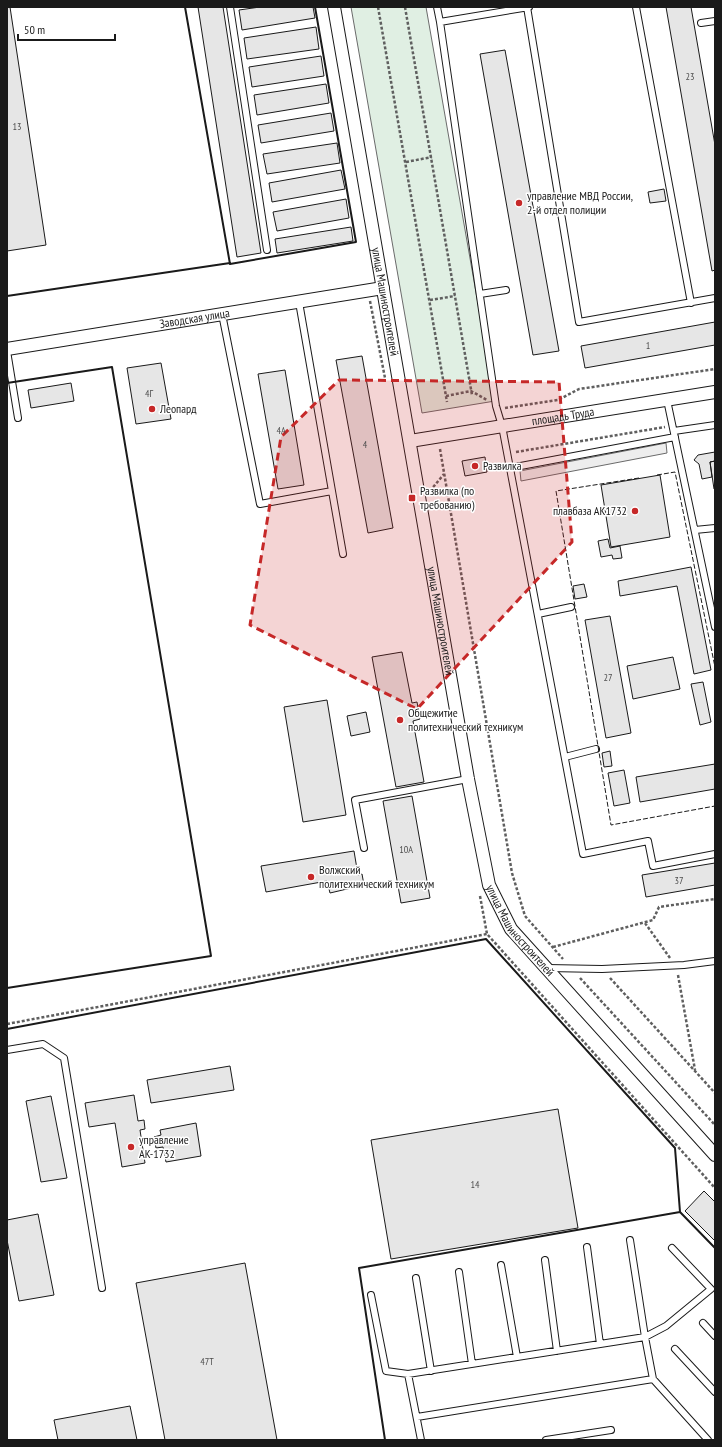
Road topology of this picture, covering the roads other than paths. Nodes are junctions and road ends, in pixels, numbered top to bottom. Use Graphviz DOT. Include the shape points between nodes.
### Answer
graph roads {
  1 [pos="230,7"];
  2 [pos="334,7"];
  3 [pos="437,7"];
  4 [pos="528,7"];
  5 [pos="636,7"];
  6 [pos="715,21"];
  7 [pos="440,22"];
  8 [pos="701,23"];
  9 [pos="267,250"];
  10 [pos="383,288"];
  11 [pos="506,290"];
  12 [pos="480,294"];
  13 [pos="715,298"];
  14 [pos="299,302"];
  15 [pos="691,302"];
  16 [pos="222,314"];
  17 [pos="7,350"];
  18 [pos="715,392"];
  19 [pos="667,400"];
  20 [pos="18,418"];
  21 [pos="715,425"];
  22 [pos="502,426"];
  23 [pos="674,431"];
  24 [pos="410,441"];
  25 [pos="510,468"];
  26 [pos="332,491"];
  27 [pos="715,528"];
  28 [pos="695,530"];
  29 [pos="343,554"];
  30 [pos="570,607"];
  31 [pos="538,614"];
  32 [pos="715,626"];
  33 [pos="596,749"];
  34 [pos="565,757"];
  35 [pos="468,779"];
  36 [pos="364,848"];
  37 [pos="715,854"];
  38 [pos="715,961"];
  39 [pos="545,968"];
  40 [pos="7,1050"];
  41 [pos="715,1155"];
  42 [pos="630,1240"];
  43 [pos="587,1247"];
  44 [pos="672,1248"];
  45 [pos="544,1260"];
  46 [pos="501,1265"];
  47 [pos="459,1272"];
  48 [pos="416,1278"];
  49 [pos="102,1288"];
  50 [pos="371,1295"];
  51 [pos="703,1323"];
  52 [pos="715,1336"];
  53 [pos="645,1337"];
  54 [pos="600,1344"];
  55 [pos="675,1349"];
  56 [pos="557,1351"];
  57 [pos="517,1357"];
  58 [pos="472,1364"];
  59 [pos="431,1371"];
  60 [pos="408,1374"];
  61 [pos="653,1379"];
  62 [pos="715,1392"];
  63 [pos="417,1417"];
  64 [pos="611,1430"];
  65 [pos="421,1440"];
  66 [pos="546,1440"];
  67 [pos="708,1440"];
  1 -- 9 [label="lane"];
  2 -- 10 [label="street, улица Машиностроителей"];
  3 -- 7 [label="lane"];
  4 -- 7 [label="lane"];
  4 -- 15 [label="lane" via="579,322"];
  5 -- 15 [label="lane"];
  6 -- 8 [label="lane"];
  7 -- 12 [label="lane"];
  10 -- 14 [label="street, Заводская улица"];
  10 -- 24 [label="street, улица Машиностроителей"];
  11 -- 12 [label="lane"];
  12 -- 22 [label="lane" via="496,406"];
  13 -- 15 [label="lane"];
  14 -- 16 [label="street, Заводская улица"];
  14 -- 26 [label="lane"];
  16 -- 17 [label="street, Заводская улица"];
  16 -- 26 [label="lane" via="260,504"];
  17 -- 20 [label="lane"];
  18 -- 19 [label="street, площадь Труда"];
  19 -- 22 [label="street, площадь Труда"];
  19 -- 23 [label="lane"];
  21 -- 23 [label="lane"];
  22 -- 24 [label="street, площадь Труда"];
  22 -- 25 [label="lane"];
  23 -- 25 [label="lane"];
  23 -- 28 [label="lane"];
  24 -- 35 [label="street, улица Машиностроителей"];
  25 -- 31 [label="lane"];
  26 -- 29 [label="lane"];
  27 -- 28 [label="lane"];
  28 -- 32 [label="lane"];
  30 -- 31 [label="lane"];
  31 -- 34 [label="lane"];
  33 -- 34 [label="lane"];
  34 -- 37 [label="lane" via="583,854 648,842 653,866"];
  35 -- 36 [label="lane" via="355,800"];
  35 -- 39 [label="street, улица Машиностроителей" via="489,885 511,929"];
  38 -- 39 [label="lane" via="602,969"];
  39 -- 41 [label="street, улица Машиностроителей"];
  40 -- 49 [label="lane" via="43,1044 64,1058"];
  42 -- 53 [label="lane"];
  43 -- 54 [label="lane"];
  44 -- 53 [label="lane" via="711,1289 666,1326"];
  45 -- 56 [label="lane"];
  46 -- 57 [label="lane"];
  47 -- 58 [label="lane"];
  48 -- 59 [label="lane"];
  50 -- 60 [label="lane" via="386,1371"];
  51 -- 52 [label="lane"];
  53 -- 54 [label="lane"];
  53 -- 61 [label="lane"];
  54 -- 56 [label="lane"];
  55 -- 62 [label="lane"];
  56 -- 57 [label="lane"];
  57 -- 58 [label="lane"];
  58 -- 59 [label="lane"];
  59 -- 60 [label="lane"];
  60 -- 63 [label="lane"];
  61 -- 63 [label="lane"];
  61 -- 67 [label="lane"];
  63 -- 65 [label="lane"];
  64 -- 66 [label="lane"];
}
